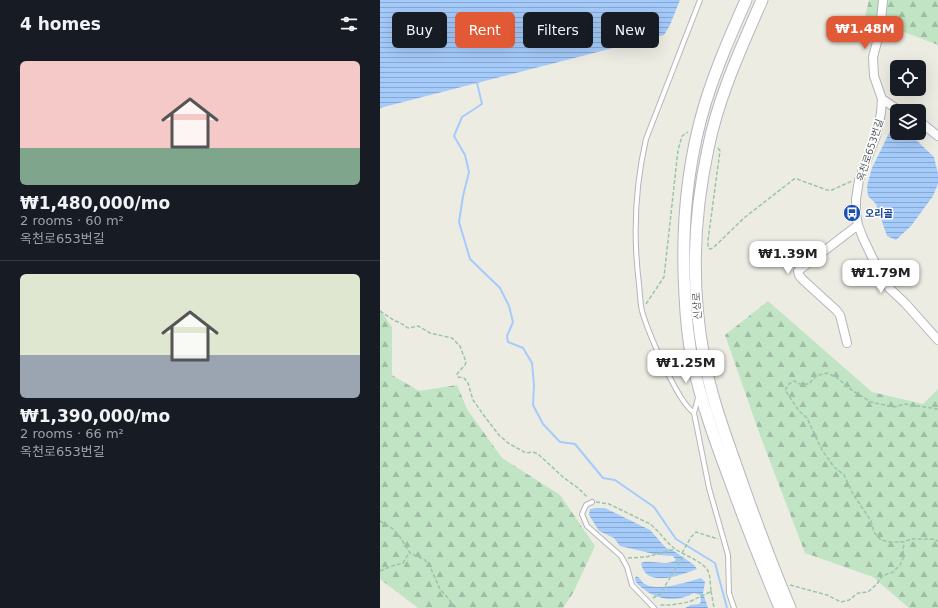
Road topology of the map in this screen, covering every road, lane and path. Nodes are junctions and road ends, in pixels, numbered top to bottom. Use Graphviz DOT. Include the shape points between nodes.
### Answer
graph roads {
  1 [pos="700,0"];
  2 [pos="746,0"];
  3 [pos="762,0"];
  4 [pos="883,0"];
  5 [pos="882,99"];
  6 [pos="890,104"];
  7 [pos="926,127"];
  8 [pos="690,132"];
  9 [pos="938,136"];
  10 [pos="713,147"];
  11 [pos="852,181"];
  12 [pos="858,225"];
  13 [pos="647,303"];
  14 [pos="380,311"];
  15 [pos="938,340"];
  16 [pos="847,343"];
  17 [pos="700,392"];
  18 [pos="938,409"];
  19 [pos="694,413"];
  20 [pos="592,502"];
  21 [pos="380,521"];
  22 [pos="718,539"];
  23 [pos="938,541"];
  24 [pos="904,542"];
  25 [pos="675,548"];
  26 [pos="410,553"];
  27 [pos="682,553"];
  28 [pos="684,556"];
  29 [pos="623,560"];
  30 [pos="380,571"];
  31 [pos="780,585"];
  32 [pos="711,591"];
  33 [pos="654,598"];
  34 [pos="652,606"];
  35 [pos="456,608"];
  36 [pos="714,608"];
  37 [pos="734,608"];
  38 [pos="780,608"];
  39 [pos="790,608"];
  1 -- 19 [label="lane" via="646,139 635,211 636,266 642,311 655,347 669,375 687,407"];
  2 -- 17 [label="street, 신상로" via="705,104 686,195 683,237 687,324"];
  3 -- 10 [label="street, 신상로" via="718,109"];
  4 -- 5 [label="street, 옥천로653번길" via="880,31 873,57 874,76"];
  5 -- 6 [label="street"];
  5 -- 12 [label="street, 옥천로653번길" via="882,113 876,136 859,180 856,199"];
  7 -- 9 [label="street"];
  8 -- 13 [label="path" via="682,136 678,150 664,277"];
  10 -- 11 [label="path" via="720,151 708,240 710,248 794,180 827,190"];
  10 -- 31 [label="street, 신상로" via="699,197 695,240 698,317 704,359 725,436"];
  12 -- 15 [label="street, 옥천로653번길" via="889,288"];
  12 -- 16 [label="street" via="798,271 802,279 840,315"];
  14 -- 20 [label="path" via="408,328 418,326 430,333 452,338 460,346 466,362 457,374 458,377 464,378 468,383 473,400 499,435 522,451 538,454"];
  17 -- 19 [label="lane"];
  17 -- 38 [label="street, 신상로" via="716,444"];
  18 -- 24 [label="path" via="905,404 894,407 871,402 827,373 816,376 809,384 794,381 785,390 807,418 822,450 834,468 844,475 871,521 874,532 881,540"];
  19 -- 37 [label="lane" via="709,488 728,555 729,593"];
  20 -- 25 [label="path" via="609,504 650,524"];
  20 -- 29 [label="lane" via="586,505 582,514 587,526"];
  21 -- 26 [label="path" via="393,529"];
  22 -- 27 [label="path" via="696,532"];
  23 -- 24 [label="path" via="911,539"];
  24 -- 31 [label="path" via="904,556 900,565 893,572 882,576 868,592 858,593 848,600 841,602 807,589"];
  25 -- 27 [label="path"];
  25 -- 29 [label="path" via="646,557"];
  26 -- 30 [label="path" via="403,563"];
  26 -- 35 [label="path" via="425,560 440,589"];
  27 -- 28 [label="path"];
  28 -- 32 [label="path" via="706,567"];
  28 -- 33 [label="path" via="660,594"];
  29 -- 34 [label="lane" via="632,584"];
  31 -- 39 [label="street, 신상로"];
  32 -- 34 [label="path" via="689,602"];
  32 -- 36 [label="path"];
}
